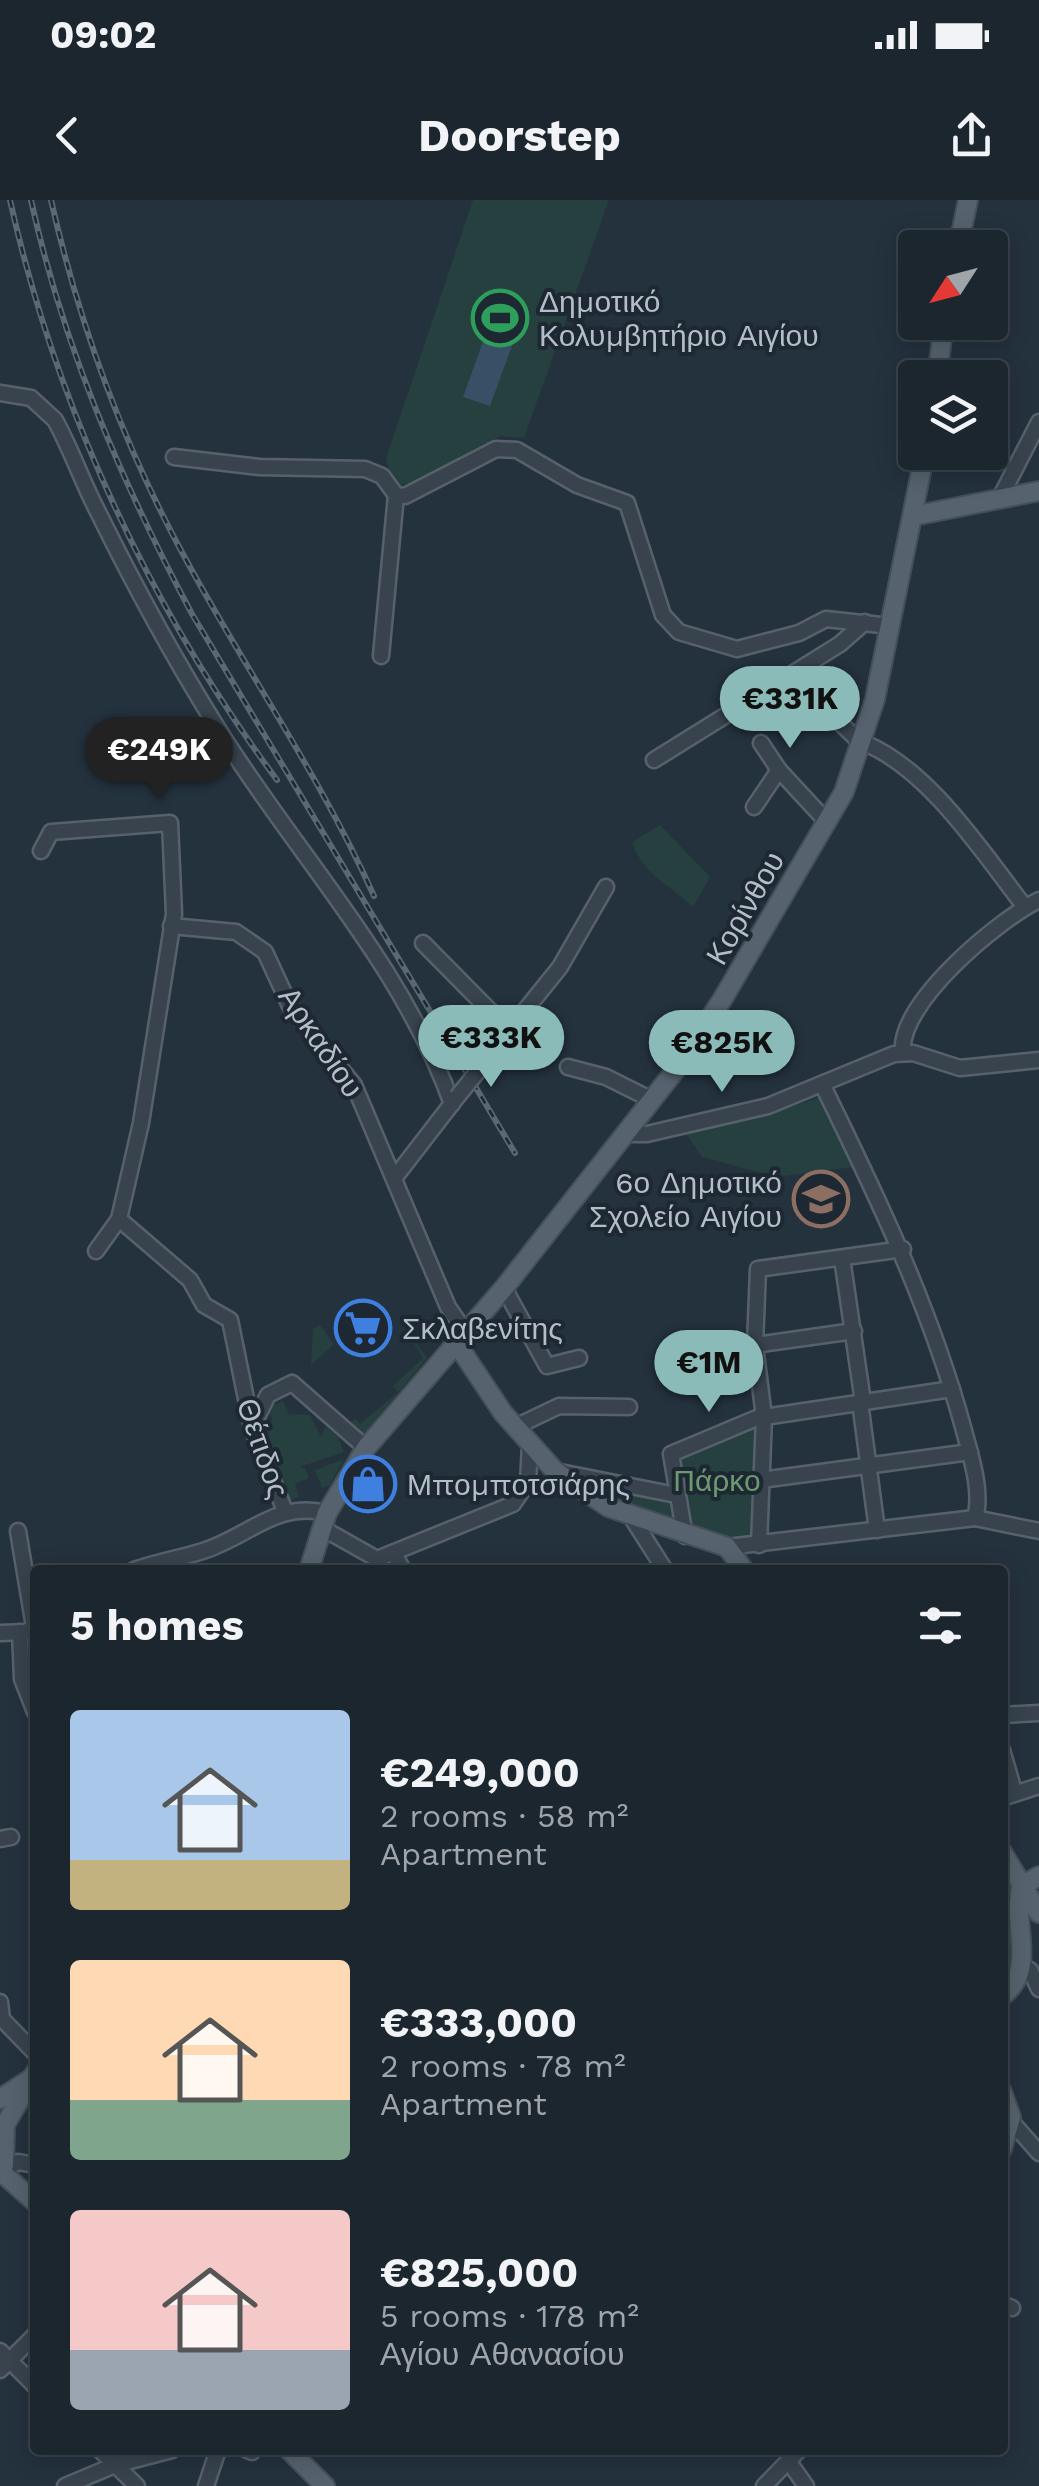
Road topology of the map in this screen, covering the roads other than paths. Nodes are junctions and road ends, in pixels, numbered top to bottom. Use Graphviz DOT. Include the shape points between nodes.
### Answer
graph roads {
  1 [pos="968,200"];
  2 [pos="962,230"];
  3 [pos="0,392"];
  4 [pos="1039,422"];
  5 [pos="174,457"];
  6 [pos="922,470"];
  7 [pos="1039,491"];
  8 [pos="396,495"];
  9 [pos="1000,498"];
  10 [pos="913,516"];
  11 [pos="866,622"];
  12 [pos="890,626"];
  13 [pos="380,656"];
  14 [pos="808,693"];
  15 [pos="761,743"];
  16 [pos="864,744"];
  17 [pos="654,760"];
  18 [pos="779,770"];
  19 [pos="754,807"];
  20 [pos="827,822"];
  21 [pos="41,851"];
  22 [pos="606,887"];
  23 [pos="1032,904"];
  24 [pos="171,926"];
  25 [pos="423,942"];
  26 [pos="500,1021"];
  27 [pos="903,1053"];
  28 [pos="1039,1060"];
  29 [pos="568,1067"];
  30 [pos="823,1086"];
  31 [pos="652,1100"];
  32 [pos="455,1101"];
  33 [pos="625,1134"];
  34 [pos="396,1176"];
  35 [pos="120,1219"];
  36 [pos="903,1250"];
  37 [pos="96,1251"];
  38 [pos="842,1258"];
  39 [pos="504,1288"];
  40 [pos="854,1331"];
  41 [pos="462,1339"];
  42 [pos="755,1345"];
  43 [pos="579,1358"];
  44 [pos="952,1389"];
  45 [pos="862,1402"];
  46 [pos="630,1407"];
  47 [pos="764,1416"];
  48 [pos="515,1427"];
  49 [pos="252,1428"];
  50 [pos="530,1445"];
  51 [pos="366,1448"];
  52 [pos="970,1452"];
  53 [pos="868,1465"];
  54 [pos="555,1471"];
  55 [pos="761,1480"];
  56 [pos="671,1494"];
  57 [pos="285,1511"];
  58 [pos="630,1516"];
  59 [pos="975,1518"];
  60 [pos="325,1520"];
  61 [pos="877,1530"];
  62 [pos="18,1531"];
  63 [pos="1039,1531"];
  64 [pos="685,1536"];
  65 [pos="759,1546"];
  66 [pos="394,1554"];
  67 [pos="735,1558"];
  68 [pos="152,1565"];
  69 [pos="311,1565"];
  70 [pos="400,1565"];
  71 [pos="661,1565"];
  72 [pos="30,1593"];
  73 [pos="30,1628"];
  74 [pos="20,1632"];
  75 [pos="0,1633"];
  76 [pos="30,1699"];
  77 [pos="1039,1713"];
  78 [pos="1008,1715"];
  79 [pos="1039,1786"];
  80 [pos="1008,1795"];
  81 [pos="1008,1862"];
  82 [pos="1039,1876"];
  83 [pos="1022,1886"];
  84 [pos="1039,1913"];
  85 [pos="1030,1970"];
  86 [pos="1039,1990"];
  87 [pos="1008,1993"];
  88 [pos="0,2002"];
  89 [pos="30,2047"];
  90 [pos="30,2082"];
  91 [pos="30,2082"];
  92 [pos="30,2083"];
  93 [pos="0,2099"];
  94 [pos="0,2110"];
  95 [pos="1008,2114"];
  96 [pos="1010,2121"];
  97 [pos="1008,2128"];
  98 [pos="1039,2153"];
  99 [pos="30,2165"];
  100 [pos="4,2172"];
  101 [pos="30,2197"];
  102 [pos="30,2338"];
  103 [pos="3,2361"];
  104 [pos="30,2382"];
  105 [pos="105,2455"];
  106 [pos="153,2455"];
  107 [pos="216,2455"];
  108 [pos="294,2455"];
  109 [pos="794,2456"];
  110 [pos="115,2465"];
  111 [pos="65,2486"];
  112 [pos="136,2486"];
  113 [pos="206,2486"];
  114 [pos="325,2486"];
  115 [pos="764,2486"];
  116 [pos="806,2486"];
  1 -- 2 [label="main road"];
  3 -- 32 [label="street" via="31,398 55,420 174,655 397,989"];
  4 -- 9 [label="street"];
  5 -- 8 [label="street" via="259,468 364,469 382,476"];
  6 -- 10 [label="main road, Κορίνθου"];
  7 -- 9 [label="main road"];
  8 -- 11 [label="street" via="414,494 509,447 627,503 662,616 674,630 737,649 826,620"];
  8 -- 13 [label="street"];
  9 -- 10 [label="main road"];
  10 -- 12 [label="main road, Κορίνθου"];
  11 -- 12 [label="street"];
  11 -- 17 [label="street"];
  12 -- 16 [label="main road, Κορίνθου"];
  14 -- 16 [label="street"];
  15 -- 18 [label="street"];
  16 -- 20 [label="main road, Κορίνθου"];
  16 -- 23 [label="street" via="892,754"];
  18 -- 19 [label="street"];
  18 -- 20 [label="street"];
  20 -- 31 [label="main road, Κορίνθου" via="703,1031"];
  21 -- 24 [label="street" via="51,832 170,823"];
  22 -- 26 [label="street" via="560,967 519,1018"];
  23 -- 27 [label="street" via="943,978 904,1031"];
  24 -- 34 [label="street, Αρκαδίου" via="236,932 266,952 290,1006 346,1072"];
  24 -- 35 [label="street"];
  25 -- 26 [label="street"];
  26 -- 32 [label="street, bridge" via="497,1046"];
  27 -- 28 [label="street" via="960,1068"];
  27 -- 30 [label="street"];
  29 -- 31 [label="street"];
  30 -- 33 [label="street" via="768,1106"];
  30 -- 36 [label="street"];
  31 -- 33 [label="main road, Κορίνθου"];
  32 -- 34 [label="street"];
  33 -- 39 [label="main road, Κορίνθου"];
  34 -- 41 [label="street, Αρκαδίου"];
  35 -- 37 [label="street"];
  35 -- 49 [label="street, Θέτιδος" via="190,1280 204,1305 230,1320"];
  36 -- 38 [label="street"];
  36 -- 44 [label="street"];
  38 -- 40 [label="street"];
  38 -- 42 [label="street" via="758,1269"];
  39 -- 41 [label="main road, Κορίνθου"];
  39 -- 43 [label="street" via="547,1366"];
  40 -- 42 [label="street"];
  40 -- 45 [label="street"];
  41 -- 48 [label="main road"];
  41 -- 51 [label="main road, Κορίνθου"];
  42 -- 47 [label="street"];
  44 -- 45 [label="street"];
  44 -- 52 [label="street"];
  45 -- 47 [label="street"];
  45 -- 53 [label="street"];
  46 -- 48 [label="street" via="560,1406"];
  47 -- 55 [label="street"];
  47 -- 64 [label="street" via="671,1454"];
  48 -- 50 [label="main road"];
  49 -- 51 [label="street" via="268,1395 292,1382"];
  49 -- 57 [label="street, Θέτιδος"];
  50 -- 54 [label="main road"];
  50 -- 66 [label="street" via="528,1482 513,1504"];
  51 -- 60 [label="main road, Κορίνθου"];
  52 -- 53 [label="street"];
  52 -- 59 [label="street"];
  53 -- 55 [label="street"];
  53 -- 61 [label="street"];
  54 -- 56 [label="street"];
  54 -- 58 [label="main road"];
  55 -- 65 [label="street"];
  57 -- 60 [label="street" via="300,1506"];
  57 -- 68 [label="street" via="204,1550"];
  58 -- 64 [label="main road"];
  58 -- 71 [label="street"];
  59 -- 61 [label="street"];
  59 -- 63 [label="street"];
  60 -- 66 [label="street" via="377,1560"];
  60 -- 69 [label="main road, Κορίνθου"];
  61 -- 65 [label="street"];
  62 -- 72 [label="street"];
  64 -- 67 [label="main road"];
  65 -- 67 [label="street"];
  66 -- 70 [label="street"];
  73 -- 74 [label="street"];
  74 -- 75 [label="street"];
  74 -- 76 [label="street"];
  77 -- 78 [label="street"];
  79 -- 80 [label="street"];
  81 -- 83 [label="main road"];
  82 -- 83 [label="main road"];
  83 -- 84 [label="main road"];
  83 -- 85 [label="main road" via="1034,1949"];
  85 -- 86 [label="street"];
  85 -- 87 [label="main road"];
  88 -- 89 [label="street" via="2,2018"];
  90 -- 93 [label="main road"];
  91 -- 94 [label="main road"];
  92 -- 100 [label="main road" via="4,2130"];
  95 -- 96 [label="main road"];
  96 -- 97 [label="main road"];
  96 -- 98 [label="street"];
  99 -- 100 [label="street" via="18,2162"];
  100 -- 101 [label="main road"];
  102 -- 103 [label="street"];
  103 -- 104 [label="street"];
  105 -- 110 [label="street"];
  106 -- 110 [label="street"];
  107 -- 113 [label="street"];
  108 -- 114 [label="main road"];
  109 -- 115 [label="street"];
  109 -- 116 [label="street"];
  110 -- 111 [label="street"];
  110 -- 112 [label="street"];
}
